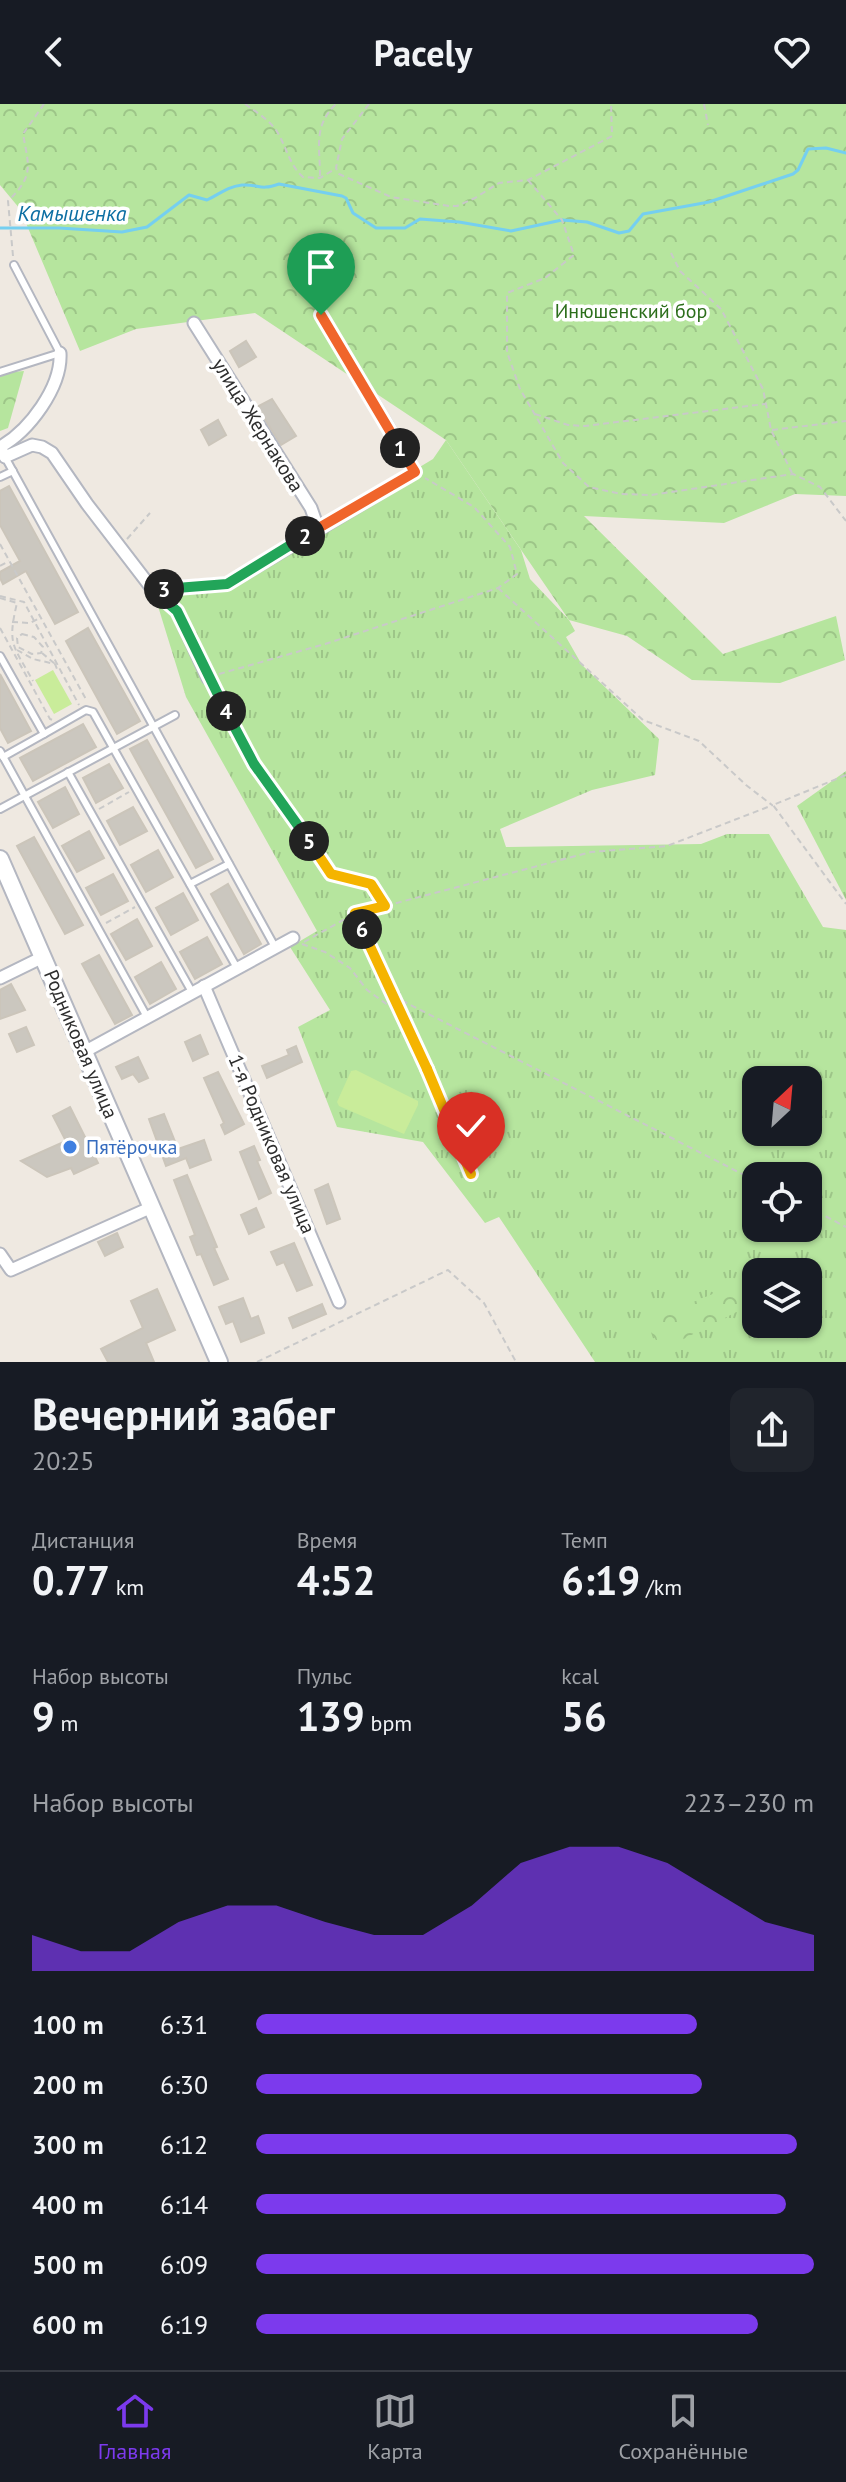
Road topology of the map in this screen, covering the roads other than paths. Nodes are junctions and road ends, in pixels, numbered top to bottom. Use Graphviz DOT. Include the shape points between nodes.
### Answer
graph roads {
  1 [pos="14,265"];
  2 [pos="321,315"];
  3 [pos="194,323"];
  4 [pos="60,353"];
  5 [pos="0,372"];
  6 [pos="2,450"];
  7 [pos="13,471"];
  8 [pos="0,477"];
  9 [pos="318,528"];
  10 [pos="153,590"];
  11 [pos="0,656"];
  12 [pos="208,678"];
  13 [pos="175,715"];
  14 [pos="153,726"];
  15 [pos="44,734"];
  16 [pos="113,748"];
  17 [pos="2,754"];
  18 [pos="68,772"];
  19 [pos="25,796"];
  20 [pos="0,809"];
  21 [pos="0,859"];
  22 [pos="229,864"];
  23 [pos="190,884"];
  24 [pos="293,937"];
  25 [pos="275,947"];
  26 [pos="43,957"];
  27 [pos="237,968"];
  28 [pos="0,978"];
  29 [pos="204,986"];
  30 [pos="192,993"];
  31 [pos="147,1017"];
  32 [pos="84,1052"];
  33 [pos="152,1207"];
  34 [pos="0,1254"];
  35 [pos="339,1302"];
  36 [pos="219,1362"];
  1 -- 4 [label="lane"];
  2 -- 9 [label="street" via="415,472"];
  3 -- 9 [label="street, улица Жернакова" via="311,508"];
  4 -- 5 [label="lane"];
  4 -- 6 [label="street" via="56,385"];
  6 -- 7 [label="lane"];
  6 -- 10 [label="street" via="32,445 52,453"];
  7 -- 8 [label="lane"];
  7 -- 14 [label="lane"];
  9 -- 10 [label="street" via="227,584"];
  10 -- 12 [label="street" via="177,611"];
  11 -- 15 [label="lane"];
  13 -- 14 [label="lane"];
  14 -- 16 [label="lane"];
  14 -- 22 [label="lane"];
  15 -- 16 [label="lane" via="90,709"];
  15 -- 17 [label="lane"];
  16 -- 18 [label="lane"];
  16 -- 23 [label="lane"];
  17 -- 19 [label="lane"];
  18 -- 19 [label="lane"];
  18 -- 30 [label="lane"];
  19 -- 20 [label="lane"];
  19 -- 31 [label="lane"];
  21 -- 26 [label="street, Родниковая улица"];
  22 -- 23 [label="lane"];
  22 -- 25 [label="lane"];
  23 -- 27 [label="lane"];
  24 -- 25 [label="street"];
  25 -- 27 [label="street"];
  26 -- 28 [label="street"];
  26 -- 32 [label="street, Родниковая улица"];
  27 -- 29 [label="street"];
  29 -- 30 [label="street"];
  29 -- 35 [label="street, 1-я Родниковая улица"];
  30 -- 31 [label="street"];
  31 -- 32 [label="street"];
  32 -- 33 [label="street, Родниковая улица"];
  33 -- 34 [label="street" via="11,1270"];
  33 -- 36 [label="street, Родниковая улица"];
}
